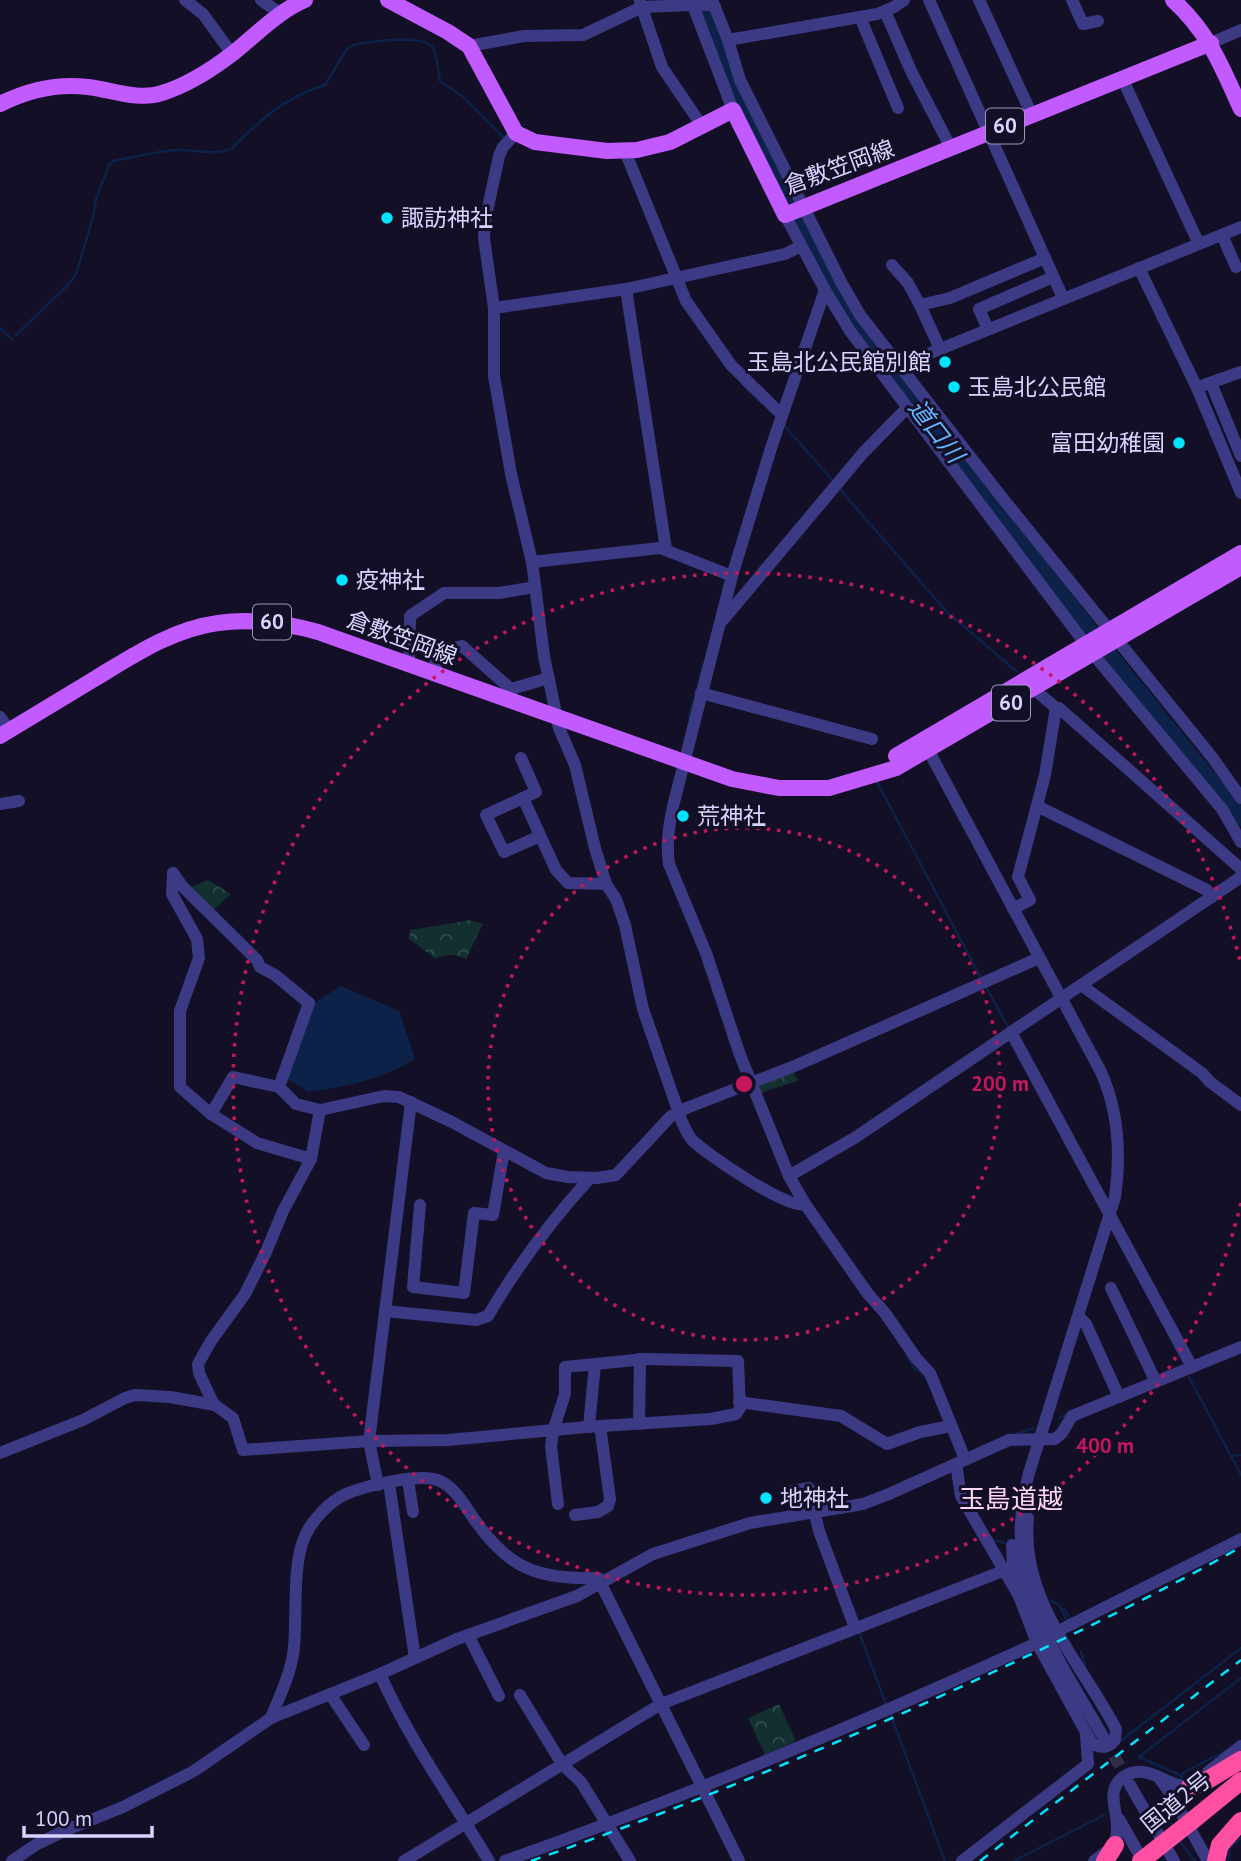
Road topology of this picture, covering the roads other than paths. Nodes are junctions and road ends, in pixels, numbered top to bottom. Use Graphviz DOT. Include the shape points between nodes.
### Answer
graph roads {
  1 [pos="185,0"];
  2 [pos="261,0"];
  3 [pos="305,0"];
  4 [pos="388,0"];
  5 [pos="904,0"];
  6 [pos="929,0"];
  7 [pos="979,0"];
  8 [pos="1072,0"];
  9 [pos="1173,0"];
  10 [pos="706,3"];
  11 [pos="640,4"];
  12 [pos="1189,7"];
  13 [pos="885,11"];
  14 [pos="280,13"];
  15 [pos="860,17"];
  16 [pos="1098,20"];
  17 [pos="1241,30"];
  18 [pos="728,40"];
  19 [pos="1210,43"];
  20 [pos="469,46"];
  21 [pos="232,54"];
  22 [pos="1122,78"];
  23 [pos="0,104"];
  24 [pos="898,108"];
  25 [pos="1241,108"];
  26 [pos="733,110"];
  27 [pos="1032,115"];
  28 [pos="702,126"];
  29 [pos="989,133"];
  30 [pos="511,137"];
  31 [pos="951,148"];
  32 [pos="625,151"];
  33 [pos="795,211"];
  34 [pos="1241,227"];
  35 [pos="1222,236"];
  36 [pos="1199,244"];
  37 [pos="801,246"];
  38 [pos="1045,258"];
  39 [pos="892,265"];
  40 [pos="1236,267"];
  41 [pos="1139,268"];
  42 [pos="1054,277"];
  43 [pos="675,279"];
  44 [pos="626,289"];
  45 [pos="825,290"];
  46 [pos="1063,298"];
  47 [pos="920,305"];
  48 [pos="494,308"];
  49 [pos="988,329"];
  50 [pos="940,349"];
  51 [pos="898,366"];
  52 [pos="1241,372"];
  53 [pos="882,373"];
  54 [pos="1211,383"];
  55 [pos="1197,388"];
  56 [pos="907,408"];
  57 [pos="782,415"];
  58 [pos="1241,456"];
  59 [pos="1241,493"];
  60 [pos="666,549"];
  61 [pos="1241,553"];
  62 [pos="531,562"];
  63 [pos="1241,567"];
  64 [pos="729,575"];
  65 [pos="535,587"];
  66 [pos="721,623"];
  67 [pos="1113,635"];
  68 [pos="1090,650"];
  69 [pos="409,664"];
  70 [pos="436,666"];
  71 [pos="549,678"];
  72 [pos="1034,689"];
  73 [pos="701,693"];
  74 [pos="1053,706"];
  75 [pos="557,716"];
  76 [pos="3,728"];
  77 [pos="872,739"];
  78 [pos="926,745"];
  79 [pos="521,758"];
  80 [pos="683,761"];
  81 [pos="523,798"];
  82 [pos="1241,799"];
  83 [pos="19,801"];
  84 [pos="0,804"];
  85 [pos="1038,804"];
  86 [pos="540,836"];
  87 [pos="1241,842"];
  88 [pos="1241,869"];
  89 [pos="1241,877"];
  90 [pos="606,884"];
  91 [pos="1211,894"];
  92 [pos="1013,909"];
  93 [pos="1039,958"];
  94 [pos="1079,986"];
  95 [pos="1062,998"];
  96 [pos="1010,1032"];
  97 [pos="750,1085"];
  98 [pos="279,1087"];
  99 [pos="411,1102"];
  100 [pos="1241,1105"];
  101 [pos="320,1110"];
  102 [pos="678,1112"];
  103 [pos="211,1114"];
  104 [pos="504,1151"];
  105 [pos="311,1159"];
  106 [pos="789,1175"];
  107 [pos="590,1178"];
  108 [pos="420,1205"];
  109 [pos="802,1205"];
  110 [pos="1110,1214"];
  111 [pos="1111,1288"];
  112 [pos="385,1311"];
  113 [pos="1079,1317"];
  114 [pos="1241,1348"];
  115 [pos="640,1359"];
  116 [pos="1190,1363"];
  117 [pos="595,1364"];
  118 [pos="1155,1380"];
  119 [pos="1118,1394"];
  120 [pos="738,1402"];
  121 [pos="214,1405"];
  122 [pos="639,1424"];
  123 [pos="951,1426"];
  124 [pos="595,1427"];
  125 [pos="553,1431"];
  126 [pos="1038,1440"];
  127 [pos="369,1441"];
  128 [pos="0,1453"];
  129 [pos="961,1462"];
  130 [pos="408,1480"];
  131 [pos="384,1484"];
  132 [pos="1025,1484"];
  133 [pos="792,1491"];
  134 [pos="558,1504"];
  135 [pos="413,1512"];
  136 [pos="814,1512"];
  137 [pos="575,1515"];
  138 [pos="1241,1539"];
  139 [pos="1003,1571"];
  140 [pos="602,1584"];
  141 [pos="1019,1596"];
  142 [pos="855,1628"];
  143 [pos="1058,1631"];
  144 [pos="468,1635"];
  145 [pos="1037,1643"];
  146 [pos="415,1658"];
  147 [pos="380,1674"];
  148 [pos="330,1694"];
  149 [pos="520,1695"];
  150 [pos="499,1696"];
  151 [pos="661,1704"];
  152 [pos="271,1718"];
  153 [pos="1086,1735"];
  154 [pos="1105,1740"];
  155 [pos="364,1745"];
  156 [pos="1241,1746"];
  157 [pos="1241,1760"];
  158 [pos="562,1764"];
  159 [pos="1160,1779"];
  160 [pos="1241,1781"];
  161 [pos="1130,1784"];
  162 [pos="1190,1787"];
  163 [pos="703,1788"];
  164 [pos="1116,1816"];
  165 [pos="1241,1821"];
  166 [pos="466,1822"];
  167 [pos="607,1825"];
  168 [pos="1241,1832"];
  169 [pos="1115,1844"];
  170 [pos="12,1861"];
  171 [pos="404,1861"];
  172 [pos="489,1861"];
  173 [pos="505,1861"];
  174 [pos="630,1861"];
  175 [pos="739,1861"];
  176 [pos="962,1861"];
  177 [pos="1094,1861"];
  178 [pos="1105,1861"];
  179 [pos="1142,1861"];
  180 [pos="1174,1861"];
  181 [pos="1208,1861"];
  182 [pos="1216,1861"];
  183 [pos="1224,1861"];
  1 -- 21 [label="street" via="202,14"];
  2 -- 14 [label="street"];
  3 -- 14 [label="main road"];
  4 -- 20 [label="main road"];
  5 -- 13 [label="street"];
  6 -- 29 [label="street"];
  7 -- 27 [label="street"];
  8 -- 16 [label="street" via="1083,24"];
  9 -- 12 [label="main road"];
  10 -- 11 [label="street"];
  10 -- 18 [label="street"];
  10 -- 26 [label="street"];
  11 -- 20 [label="street" via="583,35 524,36"];
  11 -- 28 [label="street" via="662,68"];
  12 -- 19 [label="main road"];
  13 -- 15 [label="street"];
  13 -- 31 [label="street"];
  14 -- 21 [label="main road"];
  15 -- 18 [label="street"];
  15 -- 24 [label="street"];
  17 -- 19 [label="street"];
  18 -- 33 [label="street"];
  19 -- 22 [label="main road, 倉敷笠岡線 / 60"];
  19 -- 25 [label="main road"];
  20 -- 30 [label="main road"];
  21 -- 23 [label="main road" via="191,82 160,94 133,95 65,85 21,94"];
  22 -- 27 [label="main road, 倉敷笠岡線 / 60"];
  22 -- 36 [label="street"];
  26 -- 28 [label="main road"];
  26 -- 33 [label="main road, 倉敷笠岡線"];
  27 -- 29 [label="main road, 倉敷笠岡線 / 60"];
  28 -- 32 [label="main road" via="670,142"];
  29 -- 31 [label="main road, 倉敷笠岡線 / 60"];
  29 -- 38 [label="street"];
  30 -- 32 [label="main road"];
  30 -- 48 [label="street" via="499,156 485,221"];
  31 -- 33 [label="main road, 倉敷笠岡線 / 60"];
  32 -- 43 [label="street"];
  33 -- 37 [label="street"];
  33 -- 51 [label="street"];
  34 -- 35 [label="street"];
  35 -- 36 [label="street"];
  35 -- 40 [label="street"];
  36 -- 41 [label="street"];
  37 -- 43 [label="street" via="785,254"];
  37 -- 45 [label="street"];
  38 -- 42 [label="street"];
  38 -- 47 [label="street" via="950,298"];
  39 -- 47 [label="street"];
  41 -- 46 [label="street"];
  41 -- 55 [label="street"];
  42 -- 46 [label="street"];
  42 -- 49 [label="street" via="979,309"];
  43 -- 44 [label="street"];
  43 -- 57 [label="street" via="731,365"];
  44 -- 48 [label="street"];
  44 -- 60 [label="street"];
  45 -- 53 [label="street"];
  45 -- 57 [label="street"];
  46 -- 49 [label="street"];
  47 -- 50 [label="street"];
  48 -- 62 [label="street" via="495,376"];
  49 -- 50 [label="street"];
  50 -- 51 [label="street"];
  51 -- 53 [label="street"];
  51 -- 67 [label="street"];
  52 -- 54 [label="street"];
  53 -- 56 [label="street"];
  54 -- 55 [label="street"];
  54 -- 58 [label="street"];
  55 -- 59 [label="street"];
  56 -- 66 [label="street"];
  56 -- 68 [label="street"];
  57 -- 64 [label="street"];
  60 -- 62 [label="street"];
  60 -- 64 [label="street"];
  61 -- 67 [label="main road, 倉敷笠岡線 / 60"];
  62 -- 65 [label="street"];
  63 -- 67 [label="main road, 倉敷笠岡線 / 60"];
  64 -- 66 [label="street"];
  65 -- 69 [label="street" via="499,593 444,593 410,616"];
  65 -- 71 [label="street"];
  66 -- 73 [label="street"];
  67 -- 68 [label="main road, 倉敷笠岡線 / 60"];
  67 -- 82 [label="street"];
  68 -- 72 [label="main road, 倉敷笠岡線 / 60"];
  68 -- 78 [label="main road, 倉敷笠岡線 / 60"];
  68 -- 87 [label="street" via="1222,809"];
  69 -- 75 [label="main road, 倉敷笠岡線 / 60"];
  69 -- 76 [label="main road, 倉敷笠岡線 / 60" via="282,623 217,623 149,646"];
  70 -- 71 [label="street" via="434,652 462,646 511,689"];
  71 -- 75 [label="street"];
  72 -- 74 [label="street"];
  72 -- 78 [label="main road, 倉敷笠岡線 / 60"];
  73 -- 77 [label="street"];
  73 -- 80 [label="street"];
  74 -- 85 [label="street"];
  74 -- 88 [label="street"];
  75 -- 80 [label="main road, 倉敷笠岡線 / 60"];
  75 -- 90 [label="street" via="575,765"];
  78 -- 80 [label="main road, 倉敷笠岡線 / 60" via="896,768 829,788 757,785"];
  78 -- 92 [label="street"];
  79 -- 81 [label="street" via="536,792"];
  80 -- 97 [label="street" via="667,834 669,864 706,953"];
  81 -- 86 [label="street"];
  81 -- 86 [label="street" via="486,815 504,852"];
  83 -- 84 [label="street"];
  85 -- 91 [label="street"];
  85 -- 92 [label="street" via="1018,877 1030,900"];
  86 -- 90 [label="street" via="556,870 568,883"];
  89 -- 91 [label="street"];
  90 -- 102 [label="street" via="625,925 643,1009"];
  91 -- 94 [label="street"];
  92 -- 93 [label="street"];
  93 -- 95 [label="street"];
  93 -- 97 [label="street"];
  94 -- 95 [label="street"];
  94 -- 100 [label="street"];
  95 -- 96 [label="street"];
  95 -- 110 [label="street" via="1101,1072 1115,1114 1119,1167"];
  96 -- 106 [label="street" via="856,1137"];
  96 -- 110 [label="street"];
  97 -- 102 [label="street"];
  97 -- 106 [label="street"];
  98 -- 101 [label="street" via="296,1104"];
  98 -- 103 [label="street" via="233,1077"];
  98 -- 103 [label="street" via="309,1003 260,967 173,873 172,894 197,939 199,958 180,1012 180,1087"];
  99 -- 101 [label="street" via="384,1096"];
  99 -- 104 [label="street"];
  99 -- 112 [label="street"];
  101 -- 105 [label="street"];
  102 -- 107 [label="street" via="615,1175"];
  102 -- 109 [label="street" via="691,1139 702,1148 764,1190"];
  103 -- 105 [label="street" via="257,1143"];
  104 -- 107 [label="street" via="553,1175"];
  104 -- 108 [label="street" via="494,1215 474,1213 464,1293 413,1287"];
  105 -- 121 [label="street" via="245,1294 198,1364"];
  106 -- 109 [label="street"];
  107 -- 112 [label="street" via="532,1248 488,1317 476,1320"];
  109 -- 123 [label="street" via="930,1373"];
  110 -- 113 [label="street"];
  110 -- 116 [label="street"];
  111 -- 118 [label="street"];
  112 -- 127 [label="street"];
  113 -- 119 [label="street"];
  113 -- 126 [label="street"];
  114 -- 116 [label="street"];
  115 -- 117 [label="street"];
  115 -- 120 [label="street" via="738,1361"];
  115 -- 122 [label="street"];
  116 -- 118 [label="street"];
  117 -- 124 [label="street"];
  117 -- 125 [label="street" via="565,1367 565,1394"];
  118 -- 119 [label="street"];
  119 -- 126 [label="street" via="1072,1416 1055,1439"];
  120 -- 122 [label="street" via="736,1414"];
  120 -- 123 [label="street" via="841,1416 887,1444"];
  121 -- 127 [label="street" via="233,1418 243,1450"];
  121 -- 128 [label="street" via="131,1396"];
  122 -- 124 [label="street"];
  123 -- 129 [label="street"];
  124 -- 125 [label="street"];
  124 -- 137 [label="street" via="610,1499 598,1512"];
  125 -- 127 [label="street"];
  125 -- 134 [label="street"];
  126 -- 129 [label="street" via="1009,1440"];
  126 -- 132 [label="street"];
  127 -- 131 [label="street"];
  129 -- 136 [label="street" via="863,1504"];
  129 -- 139 [label="street" via="961,1496"];
  130 -- 131 [label="street"];
  130 -- 135 [label="street"];
  130 -- 140 [label="street" via="432,1479 451,1488 484,1533 523,1566 545,1576 598,1578"];
  131 -- 146 [label="street"];
  131 -- 152 [label="street" via="344,1495 321,1514 304,1537 294,1650"];
  132 -- 141 [label="street" via="1016,1498 1012,1520"];
  132 -- 143 [label="street" via="1032,1577 1042,1606"];
  132 -- 154 [label="street" via="1019,1539 1028,1593 1049,1641"];
  133 -- 136 [label="street" via="809,1488"];
  136 -- 140 [label="street" via="750,1523 653,1554"];
  136 -- 142 [label="street"];
  138 -- 143 [label="street"];
  139 -- 141 [label="street"];
  139 -- 142 [label="street"];
  140 -- 144 [label="street"];
  140 -- 151 [label="street"];
  141 -- 145 [label="street"];
  142 -- 151 [label="street"];
  143 -- 153 [label="street" via="1116,1734 1113,1742 1103,1747"];
  144 -- 146 [label="street"];
  144 -- 150 [label="street"];
  145 -- 153 [label="street"];
  145 -- 163 [label="street"];
  146 -- 147 [label="street"];
  147 -- 148 [label="street"];
  147 -- 166 [label="street" via="425,1759"];
  148 -- 152 [label="street"];
  148 -- 155 [label="street"];
  149 -- 158 [label="street"];
  151 -- 158 [label="street"];
  151 -- 163 [label="street"];
  152 -- 170 [label="street" via="194,1771 37,1844"];
  153 -- 176 [label="street" via="1088,1764"];
  156 -- 162 [label="street"];
  157 -- 162 [label="highway"];
  158 -- 166 [label="street"];
  158 -- 167 [label="street" via="581,1782"];
  159 -- 162 [label="street"];
  159 -- 164 [label="street" via="1140,1772 1122,1777 1113,1796"];
  159 -- 181 [label="street"];
  160 -- 179 [label="highway, 国道2号, bridge"];
  161 -- 180 [label="street"];
  163 -- 167 [label="street"];
  163 -- 175 [label="street"];
  164 -- 169 [label="street"];
  164 -- 179 [label="street"];
  165 -- 182 [label="highway" via="1220,1845"];
  166 -- 171 [label="street"];
  166 -- 172 [label="street"];
  167 -- 173 [label="street"];
  167 -- 174 [label="street"];
  168 -- 183 [label="street" via="1231,1842"];
  169 -- 177 [label="street"];
  169 -- 178 [label="highway"];
}
